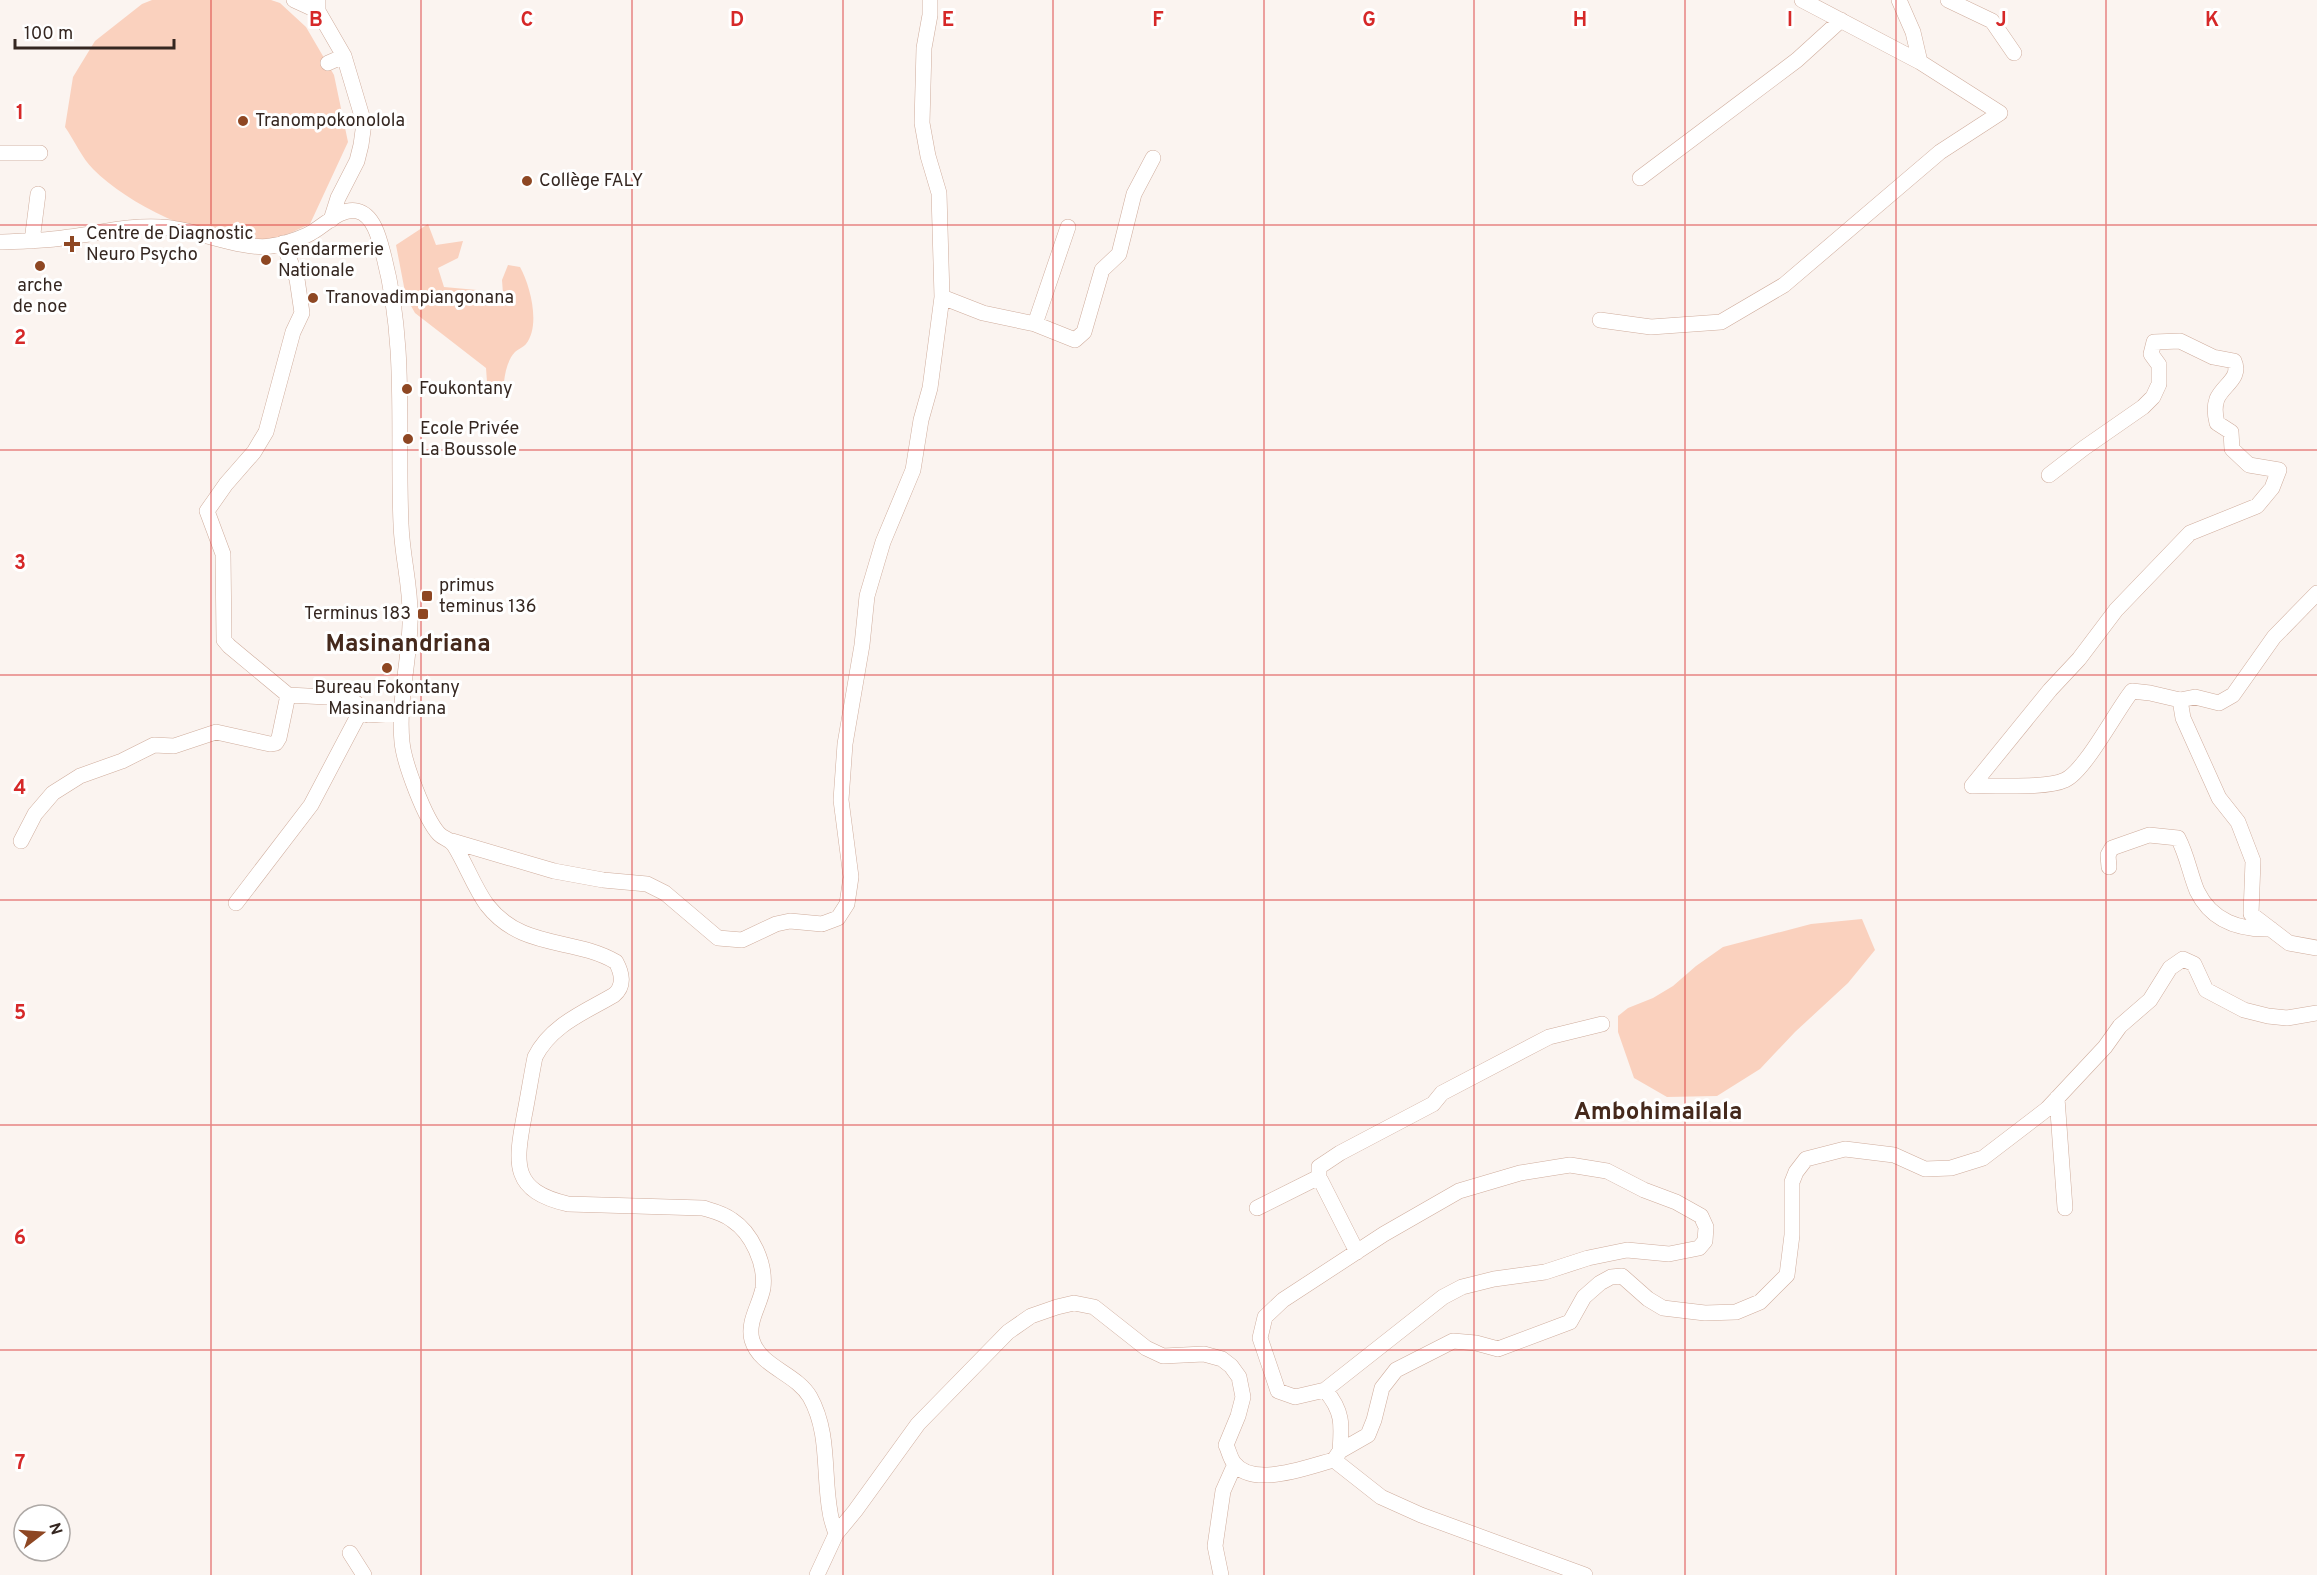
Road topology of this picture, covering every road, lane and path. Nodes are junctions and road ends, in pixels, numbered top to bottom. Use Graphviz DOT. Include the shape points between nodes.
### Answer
graph roads {
  1 [pos="294,0"];
  2 [pos="930,0"];
  3 [pos="1802,0"];
  4 [pos="1899,0"];
  5 [pos="1948,0"];
  6 [pos="318,5"];
  7 [pos="1841,20"];
  8 [pos="2014,53"];
  9 [pos="344,56"];
  10 [pos="1920,62"];
  11 [pos="328,63"];
  12 [pos="0,153"];
  13 [pos="40,153"];
  14 [pos="1153,158"];
  15 [pos="1640,178"];
  16 [pos="38,194"];
  17 [pos="331,220"];
  18 [pos="1068,227"];
  19 [pos="32,241"];
  20 [pos="0,242"];
  21 [pos="283,243"];
  22 [pos="942,297"];
  23 [pos="1600,320"];
  24 [pos="1035,324"];
  25 [pos="2049,475"];
  26 [pos="2317,593"];
  27 [pos="288,695"];
  28 [pos="2180,700"];
  29 [pos="360,712"];
  30 [pos="402,713"];
  31 [pos="21,841"];
  32 [pos="452,841"];
  33 [pos="2109,867"];
  34 [pos="236,903"];
  35 [pos="2271,930"];
  36 [pos="2317,948"];
  37 [pos="2317,1013"];
  38 [pos="1602,1024"];
  39 [pos="2057,1098"];
  40 [pos="1319,1177"];
  41 [pos="1257,1208"];
  42 [pos="2065,1208"];
  43 [pos="1357,1252"];
  44 [pos="1325,1390"];
  45 [pos="1337,1455"];
  46 [pos="1234,1464"];
  47 [pos="836,1534"];
  48 [pos="350,1553"];
  49 [pos="364,1575"];
  50 [pos="817,1575"];
  51 [pos="1221,1575"];
  52 [pos="1585,1575"];
  1 -- 6 [label="street"];
  2 -- 22 [label="street" via="922,123 939,193"];
  3 -- 7 [label="street"];
  4 -- 10 [label="street"];
  5 -- 8 [label="street" via="1992,21"];
  6 -- 9 [label="street"];
  7 -- 10 [label="street"];
  7 -- 15 [label="street" via="1797,60"];
  9 -- 11 [label="street"];
  9 -- 17 [label="street" via="361,109 363,131 357,162"];
  10 -- 23 [label="street" via="2000,113 1940,152 1784,285 1722,322 1651,327"];
  12 -- 13 [label="street"];
  14 -- 24 [label="street" via="1134,194 1119,254 1102,270 1084,332 1075,340"];
  16 -- 19 [label="street"];
  17 -- 21 [label="street" via="309,235"];
  17 -- 30 [label="street" via="342,213 359,212 373,225 396,311 401,520 410,604"];
  18 -- 24 [label="street"];
  19 -- 20 [label="street"];
  19 -- 21 [label="street" via="142,226 182,228 252,246"];
  21 -- 27 [label="street" via="297,279 302,313 293,332 266,432 255,452 207,511 223,554 225,640"];
  22 -- 24 [label="street" via="983,314"];
  22 -- 32 [label="street" via="932,379 913,470 883,542 867,596 844,744 841,800 851,877 847,904 838,918 822,924 776,924 742,940 718,938 665,892 647,884 554,871"];
  25 -- 28 [label="street" via="2153,397 2159,384 2158,365 2151,354 2154,342 2180,341 2213,357 2234,361 2235,376 2217,398 2217,423 2231,432 2232,448 2249,465 2278,470 2272,488 2257,506 2190,533 2116,610 1972,786 2052,784 2067,780 2090,754 2132,691"];
  26 -- 28 [label="street" via="2274,637 2233,695 2219,703 2195,697"];
  27 -- 29 [label="street" via="346,698 356,702"];
  27 -- 31 [label="street" via="276,743 216,732 174,746 154,745 80,776 53,793 35,814"];
  28 -- 35 [label="street" via="2183,718 2201,759 2219,798 2238,822 2253,861 2252,914"];
  29 -- 30 [label="street"];
  29 -- 34 [label="street" via="311,805"];
  30 -- 32 [label="street" via="402,743 409,772 439,834"];
  32 -- 47 [label="street" via="487,904 504,922 550,943 600,953 616,962 621,971 619,991 554,1032 535,1057 518,1151 525,1182 542,1197 568,1204 703,1208 722,1213 742,1228 753,1244 763,1273 752,1338 761,1355 811,1398 823,1434 830,1513"];
  33 -- 35 [label="street" via="2112,848 2149,836 2178,838 2198,891 2218,918 2248,930"];
  35 -- 36 [label="street" via="2289,944"];
  37 -- 39 [label="street" via="2287,1018 2244,1010 2206,990 2194,964 2183,959 2170,968 2150,1000 2120,1026"];
  38 -- 40 [label="street" via="1549,1037 1442,1093 1433,1104 1319,1167"];
  39 -- 42 [label="street"];
  39 -- 45 [label="street" via="1983,1158 1951,1168 1925,1169 1894,1155 1845,1149 1806,1159 1792,1182 1787,1275 1760,1302 1736,1312 1663,1308 1622,1276 1611,1277 1584,1297 1570,1322 1498,1349 1453,1341 1396,1370 1382,1388 1368,1435"];
  40 -- 41 [label="street"];
  40 -- 43 [label="street"];
  43 -- 44 [label="street" via="1283,1300 1265,1317 1260,1338 1278,1391 1295,1397"];
  43 -- 44 [label="street" via="1459,1191 1520,1173 1570,1165 1607,1171 1676,1202 1701,1216 1706,1227 1705,1241 1699,1248 1669,1254 1627,1251 1545,1272 1462,1287 1443,1297"];
  44 -- 45 [label="street" via="1340,1414"];
  45 -- 46 [label="street" via="1266,1477"];
  45 -- 52 [label="street" via="1381,1497"];
  46 -- 47 [label="street" via="1226,1445 1243,1397 1239,1377 1231,1366 1204,1354 1163,1356 1146,1348 1094,1307 1074,1303 1031,1316 1008,1332 918,1424"];
  46 -- 51 [label="street" via="1223,1491 1215,1546"];
  47 -- 50 [label="street"];
  48 -- 49 [label="street"];
}
